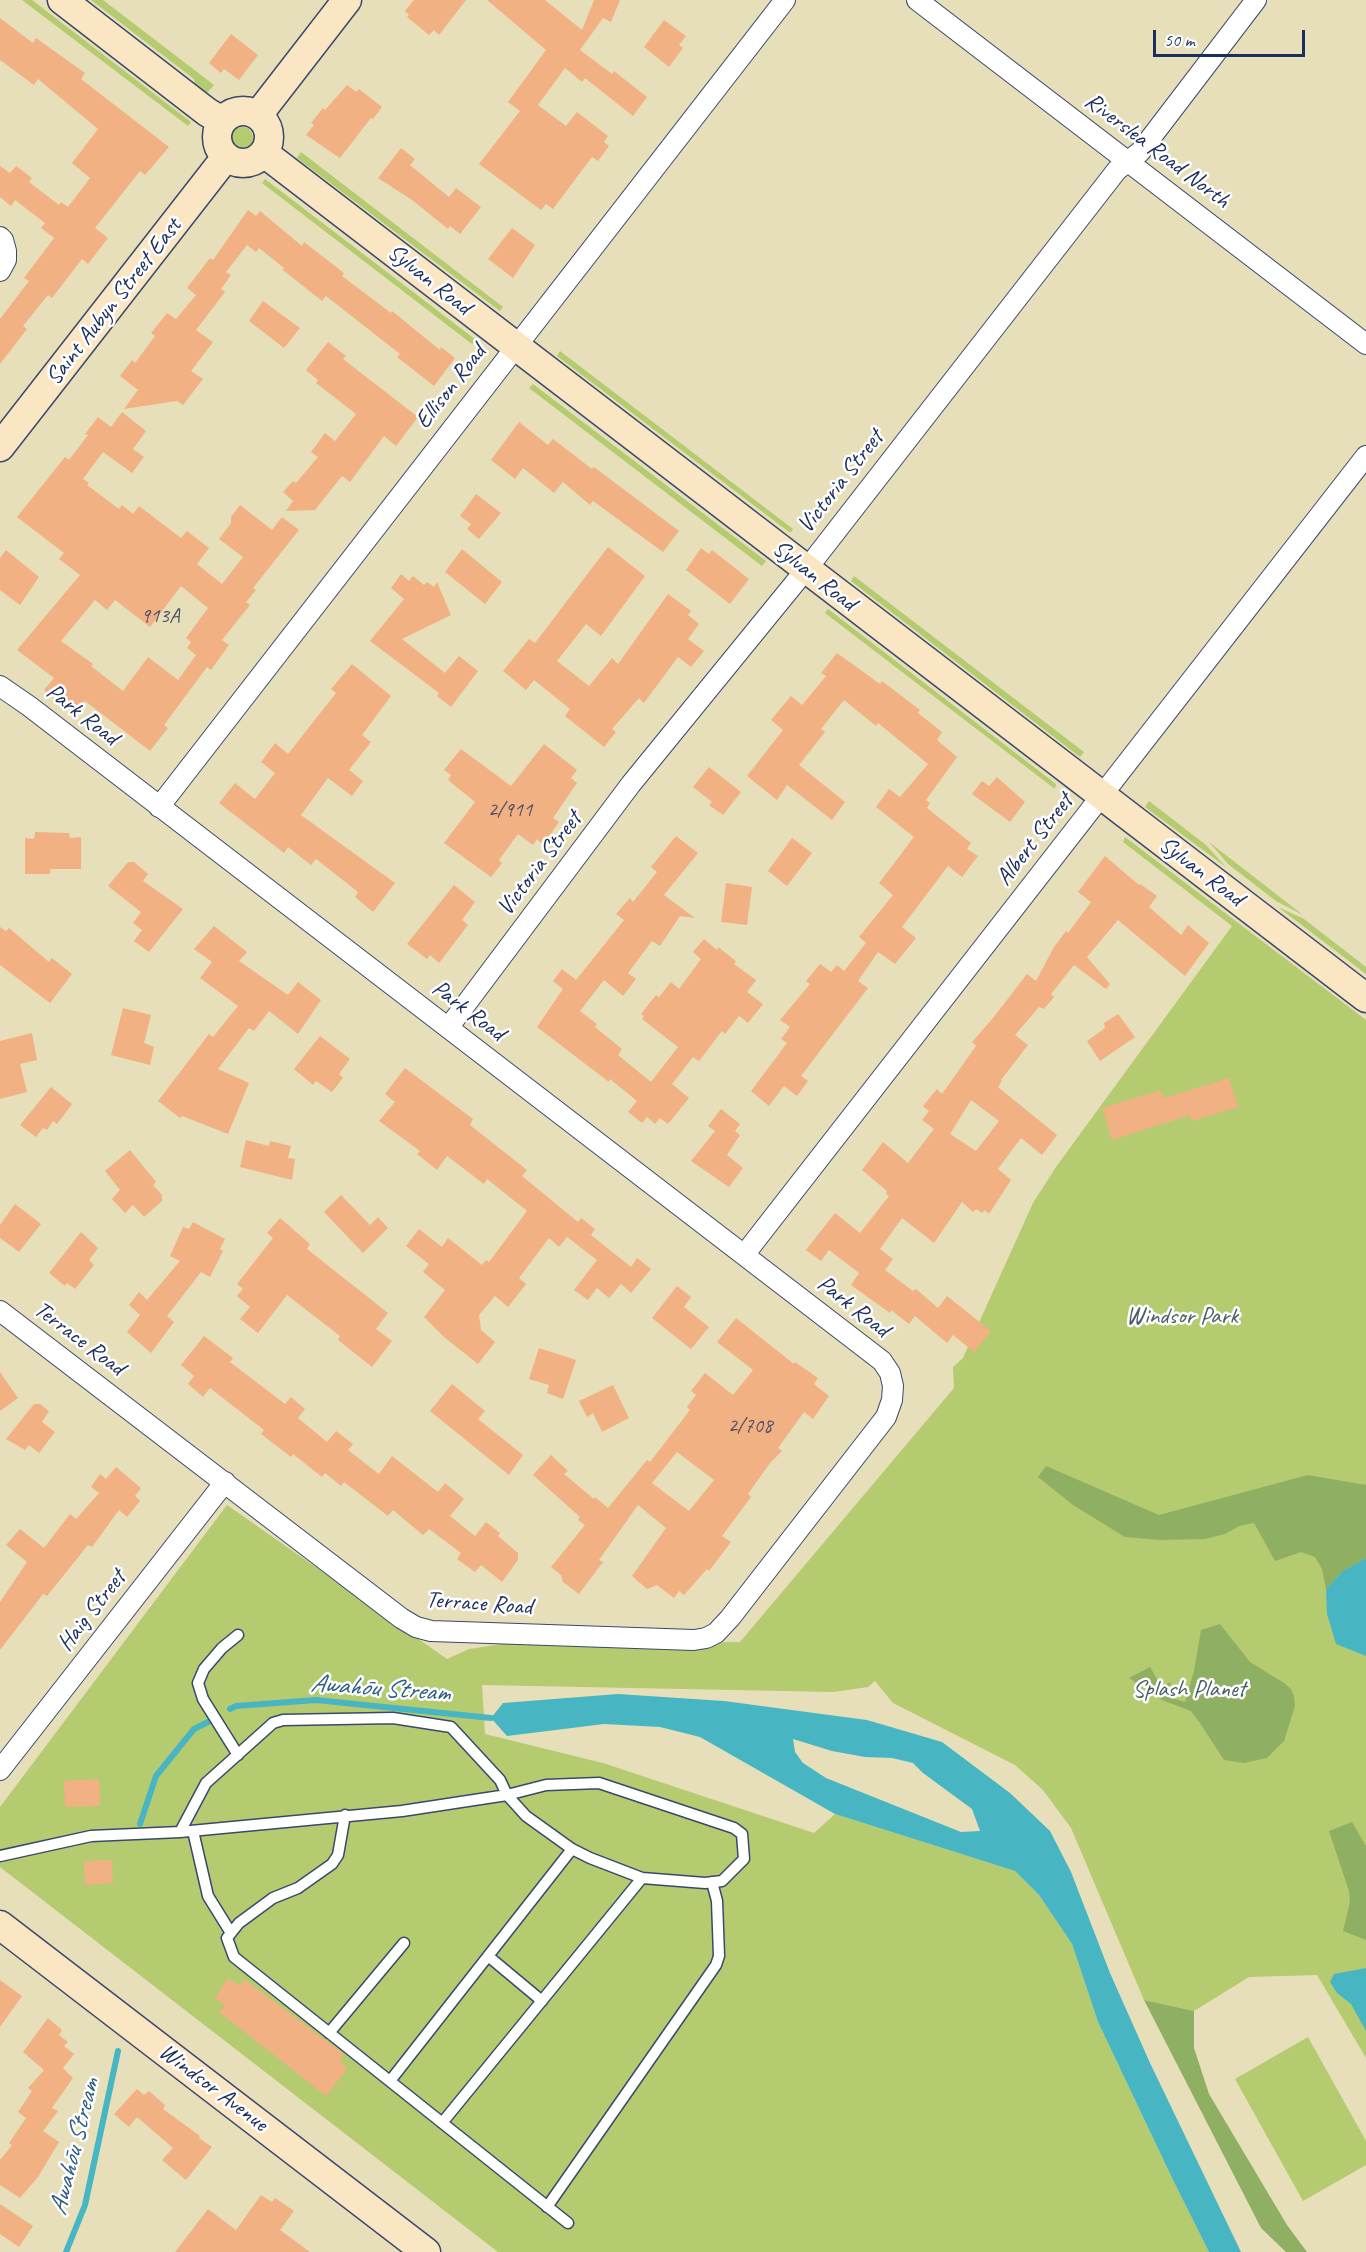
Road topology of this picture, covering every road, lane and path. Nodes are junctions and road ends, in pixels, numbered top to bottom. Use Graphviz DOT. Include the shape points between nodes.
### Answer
graph roads {
  1 [pos="62,0"];
  2 [pos="347,0"];
  3 [pos="785,0"];
  4 [pos="917,0"];
  5 [pos="1256,0"];
  6 [pos="258,115"];
  7 [pos="222,121"];
  8 [pos="264,153"];
  9 [pos="226,157"];
  10 [pos="1128,161"];
  11 [pos="0,237"];
  12 [pos="0,271"];
  13 [pos="1366,344"];
  14 [pos="515,348"];
  15 [pos="0,447"];
  16 [pos="1366,456"];
  17 [pos="805,570"];
  18 [pos="0,686"];
  19 [pos="1102,796"];
  20 [pos="159,807"];
  21 [pos="1366,999"];
  22 [pos="448,1028"];
  23 [pos="744,1255"];
  24 [pos="0,1311"];
  25 [pos="893,1386"];
  26 [pos="225,1482"];
  27 [pos="238,1635"];
  28 [pos="238,1755"];
  29 [pos="0,1770"];
  30 [pos="507,1795"];
  31 [pos="345,1815"];
  32 [pos="193,1831"];
  33 [pos="180,1832"];
  34 [pos="572,1849"];
  35 [pos="0,1856"];
  36 [pos="642,1878"];
  37 [pos="712,1882"];
  38 [pos="0,1925"];
  39 [pos="231,1933"];
  40 [pos="404,1943"];
  41 [pos="488,1956"];
  42 [pos="542,2001"];
  43 [pos="329,2033"];
  44 [pos="390,2081"];
  45 [pos="442,2123"];
  46 [pos="547,2207"];
  47 [pos="568,2223"];
  48 [pos="426,2252"];
  1 -- 7 [label="street"];
  2 -- 6 [label="street"];
  3 -- 14 [label="street, Ellison Road"];
  4 -- 10 [label="street, Riverslea Road North"];
  5 -- 10 [label="street, Victoria Street" via="1140,152"];
  6 -- 7 [label="street" via="235,112"];
  6 -- 8 [label="street" via="270,138"];
  7 -- 9 [label="street" via="218,144"];
  8 -- 9 [label="street" via="242,164"];
  8 -- 14 [label="street, Sylvan Road"];
  9 -- 15 [label="street, Saint Aubyn Street East"];
  10 -- 13 [label="street, Riverslea Road North"];
  10 -- 17 [label="street, Victoria Street" via="1109,179"];
  11 -- 12 [label="street" via="6,260"];
  14 -- 17 [label="street, Sylvan Road"];
  14 -- 20 [label="street, Ellison Road"];
  16 -- 19 [label="street, Albert Street"];
  17 -- 19 [label="street, Sylvan Road"];
  17 -- 22 [label="street, Victoria Street" via="631,784"];
  18 -- 20 [label="street, Park Road"];
  19 -- 21 [label="street, Sylvan Road"];
  19 -- 23 [label="street, Albert Street"];
  20 -- 22 [label="street, Park Road"];
  22 -- 23 [label="street, Park Road"];
  23 -- 25 [label="street, Park Road" via="882,1361"];
  24 -- 26 [label="street, Terrace Road"];
  25 -- 26 [label="street, Terrace Road" via="886,1417 730,1618 716,1633 694,1640 431,1631 416,1627"];
  26 -- 29 [label="street, Haig Street"];
  27 -- 28 [label="lane" via="204,1669 198,1683 203,1699"];
  28 -- 30 [label="lane" via="283,1720 393,1718 451,1727 500,1780"];
  28 -- 33 [label="lane" via="206,1783"];
  30 -- 31 [label="lane" via="402,1811"];
  30 -- 34 [label="lane" via="526,1816"];
  30 -- 37 [label="lane" via="546,1785 599,1783 734,1828 742,1834 744,1859 722,1881"];
  31 -- 32 [label="lane"];
  31 -- 39 [label="lane" via="338,1855 332,1864 298,1888 273,1898 238,1923"];
  32 -- 33 [label="lane"];
  32 -- 39 [label="lane" via="208,1896"];
  33 -- 35 [label="lane" via="91,1836"];
  34 -- 36 [label="lane"];
  34 -- 41 [label="lane"];
  36 -- 37 [label="lane"];
  36 -- 42 [label="lane"];
  37 -- 46 [label="lane" via="717,1901 716,1965"];
  38 -- 48 [label="street, Windsor Avenue"];
  39 -- 43 [label="lane" via="227,1938 234,1957"];
  40 -- 43 [label="lane"];
  41 -- 42 [label="lane"];
  41 -- 44 [label="lane"];
  42 -- 45 [label="lane"];
  43 -- 44 [label="lane"];
  44 -- 45 [label="lane"];
  45 -- 46 [label="lane"];
  46 -- 47 [label="lane"];
}
